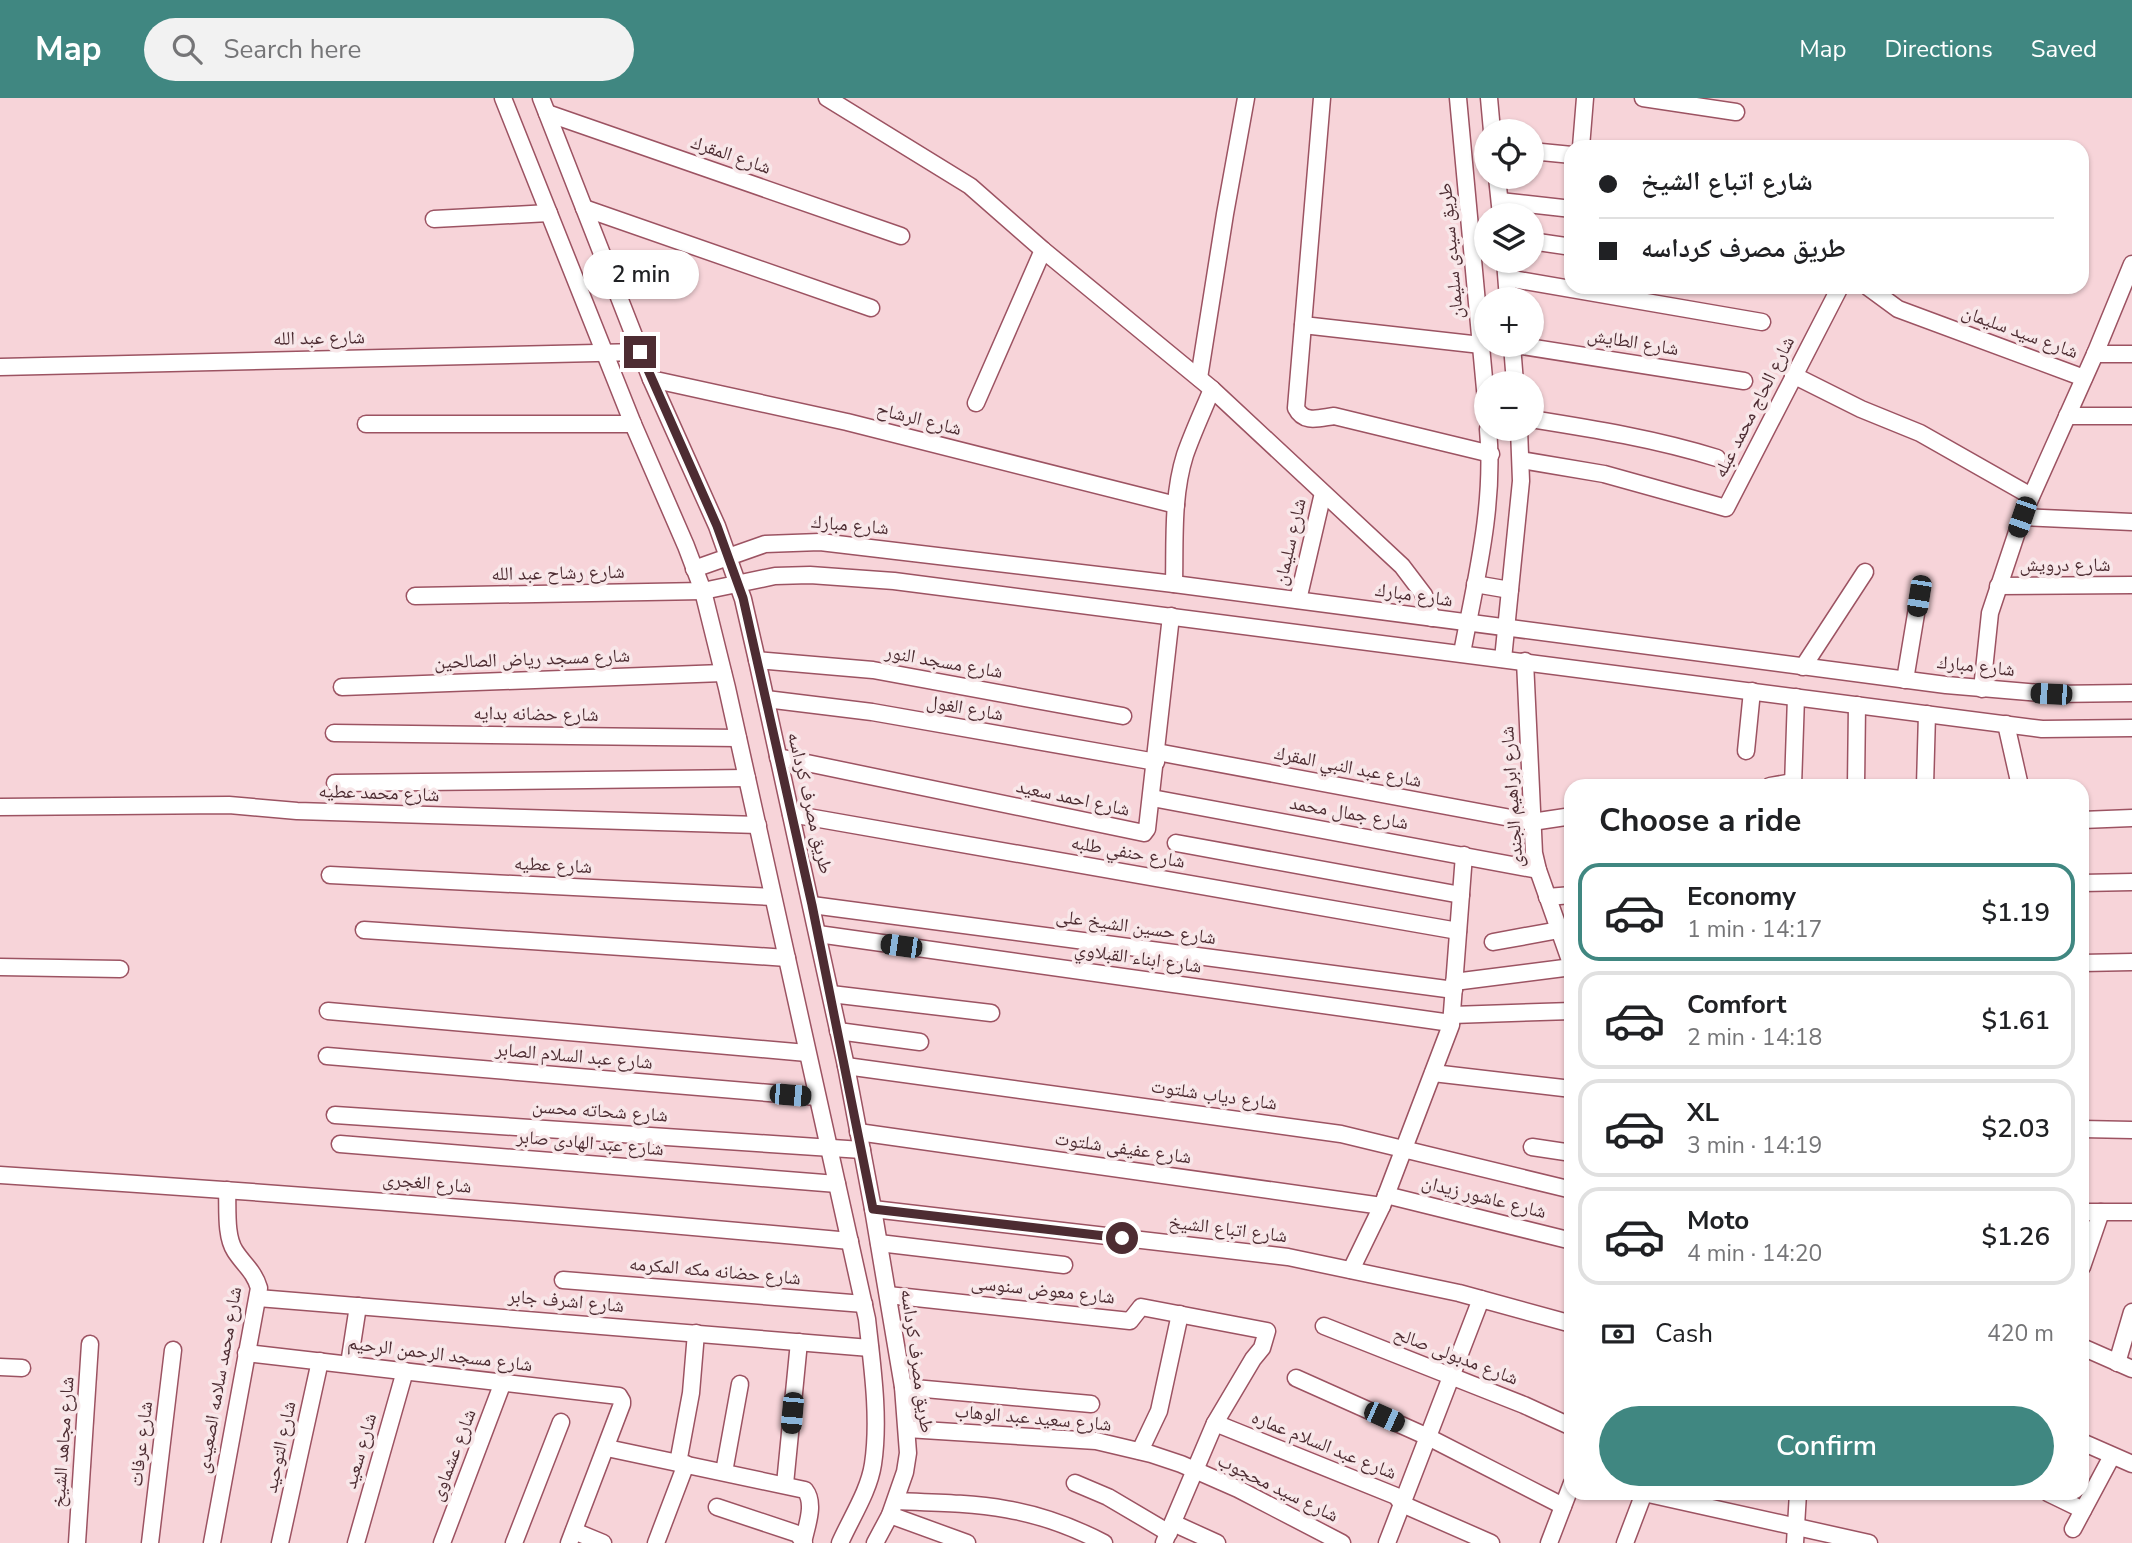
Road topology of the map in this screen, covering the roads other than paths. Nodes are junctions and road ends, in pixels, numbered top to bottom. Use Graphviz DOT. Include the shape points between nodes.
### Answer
graph roads {
  1 [pos="503,98"];
  2 [pos="827,98"];
  3 [pos="1246,98"];
  4 [pos="1322,98"];
  5 [pos="1458,98"];
  6 [pos="1489,98"];
  7 [pos="1585,98"];
  8 [pos="1643,98"];
  9 [pos="544,105"];
  10 [pos="1735,112"];
  11 [pos="1491,119"];
  12 [pos="1582,140"];
  13 [pos="1544,152"];
  14 [pos="1564,154"];
  15 [pos="583,208"];
  16 [pos="1544,209"];
  17 [pos="1564,209"];
  18 [pos="549,213"];
  19 [pos="434,219"];
  20 [pos="901,236"];
  21 [pos="1544,243"];
  22 [pos="1564,246"];
  23 [pos="1043,250"];
  24 [pos="2132,264"];
  25 [pos="1506,273"];
  26 [pos="1507,278"];
  27 [pos="2129,281"];
  28 [pos="1476,287"];
  29 [pos="1507,287"];
  30 [pos="1564,288"];
  31 [pos="1600,294"];
  32 [pos="1835,294"];
  33 [pos="1878,294"];
  34 [pos="871,308"];
  35 [pos="1762,322"];
  36 [pos="1303,325"];
  37 [pos="1474,344"];
  38 [pos="1544,350"];
  39 [pos="605,352"];
  40 [pos="640,352"];
  41 [pos="2095,354"];
  42 [pos="2132,355"];
  43 [pos="0,367"];
  44 [pos="1793,375"];
  45 [pos="1199,378"];
  46 [pos="2084,378"];
  47 [pos="651,379"];
  48 [pos="1744,381"];
  49 [pos="1212,389"];
  50 [pos="976,403"];
  51 [pos="2067,416"];
  52 [pos="2132,416"];
  53 [pos="1544,421"];
  54 [pos="366,424"];
  55 [pos="633,424"];
  56 [pos="1489,441"];
  57 [pos="1520,441"];
  58 [pos="1491,454"];
  59 [pos="1717,458"];
  60 [pos="1521,460"];
  61 [pos="1323,493"];
  62 [pos="2031,496"];
  63 [pos="1176,505"];
  64 [pos="2022,517"];
  65 [pos="2132,522"];
  66 [pos="727,556"];
  67 [pos="694,569"];
  68 [pos="1865,572"];
  69 [pos="1125,578"];
  70 [pos="738,583"];
  71 [pos="1174,584"];
  72 [pos="1475,584"];
  73 [pos="2132,585"];
  74 [pos="1998,586"];
  75 [pos="1510,590"];
  76 [pos="703,591"];
  77 [pos="415,596"];
  78 [pos="1919,596"];
  79 [pos="1298,600"];
  80 [pos="1121,609"];
  81 [pos="1171,615"];
  82 [pos="1432,618"];
  83 [pos="1468,623"];
  84 [pos="1506,628"];
  85 [pos="1462,653"];
  86 [pos="1503,659"];
  87 [pos="757,660"];
  88 [pos="1525,662"];
  89 [pos="1803,667"];
  90 [pos="723,673"];
  91 [pos="1905,680"];
  92 [pos="342,687"];
  93 [pos="1982,689"];
  94 [pos="1752,691"];
  95 [pos="2132,692"];
  96 [pos="1796,697"];
  97 [pos="766,699"];
  98 [pos="1857,705"];
  99 [pos="1927,714"];
  100 [pos="1123,716"];
  101 [pos="2006,724"];
  102 [pos="2132,728"];
  103 [pos="334,733"];
  104 [pos="738,738"];
  105 [pos="1746,751"];
  106 [pos="778,757"];
  107 [pos="1156,757"];
  108 [pos="747,778"];
  109 [pos="1793,779"];
  110 [pos="1856,779"];
  111 [pos="1924,779"];
  112 [pos="2018,779"];
  113 [pos="335,783"];
  114 [pos="1152,798"];
  115 [pos="0,807"];
  116 [pos="791,814"];
  117 [pos="1564,817"];
  118 [pos="2132,818"];
  119 [pos="2089,820"];
  120 [pos="1532,822"];
  121 [pos="758,825"];
  122 [pos="1175,843"];
  123 [pos="1464,855"];
  124 [pos="1538,870"];
  125 [pos="330,875"];
  126 [pos="2132,882"];
  127 [pos="2089,883"];
  128 [pos="1461,894"];
  129 [pos="1564,896"];
  130 [pos="774,897"];
  131 [pos="1547,897"];
  132 [pos="812,905"];
  133 [pos="363,930"];
  134 [pos="1458,930"];
  135 [pos="1559,930"];
  136 [pos="818,934"];
  137 [pos="1493,942"];
  138 [pos="1564,944"];
  139 [pos="787,958"];
  140 [pos="2132,962"];
  141 [pos="2089,963"];
  142 [pos="0,967"];
  143 [pos="1564,967"];
  144 [pos="120,969"];
  145 [pos="1454,986"];
  146 [pos="831,994"];
  147 [pos="328,1011"];
  148 [pos="1564,1012"];
  149 [pos="991,1013"];
  150 [pos="1452,1019"];
  151 [pos="838,1031"];
  152 [pos="920,1042"];
  153 [pos="807,1053"];
  154 [pos="327,1056"];
  155 [pos="846,1066"];
  156 [pos="1433,1073"];
  157 [pos="1564,1088"];
  158 [pos="817,1097"];
  159 [pos="335,1115"];
  160 [pos="2089,1129"];
  161 [pos="2132,1130"];
  162 [pos="858,1132"];
  163 [pos="340,1144"];
  164 [pos="1532,1147"];
  165 [pos="829,1148"];
  166 [pos="1404,1149"];
  167 [pos="862,1150"];
  168 [pos="1564,1152"];
  169 [pos="0,1175"];
  170 [pos="837,1184"];
  171 [pos="1564,1188"];
  172 [pos="227,1189"];
  173 [pos="1384,1201"];
  174 [pos="873,1209"];
  175 [pos="2089,1212"];
  176 [pos="2101,1212"];
  177 [pos="2132,1212"];
  178 [pos="1564,1239"];
  179 [pos="850,1241"];
  180 [pos="879,1242"];
  181 [pos="2089,1247"];
  182 [pos="1064,1265"];
  183 [pos="1351,1270"];
  184 [pos="563,1280"];
  185 [pos="888,1295"];
  186 [pos="258,1298"];
  187 [pos="1481,1299"];
  188 [pos="864,1304"];
  189 [pos="358,1306"];
  190 [pos="2132,1312"];
  191 [pos="1181,1314"];
  192 [pos="1564,1322"];
  193 [pos="1324,1326"];
  194 [pos="696,1333"];
  195 [pos="799,1342"];
  196 [pos="90,1344"];
  197 [pos="870,1349"];
  198 [pos="173,1350"];
  199 [pos="2089,1350"];
  200 [pos="246,1353"];
  201 [pos="320,1361"];
  202 [pos="349,1364"];
  203 [pos="2125,1366"];
  204 [pos="0,1367"];
  205 [pos="22,1368"];
  206 [pos="405,1371"];
  207 [pos="1451,1377"];
  208 [pos="1296,1378"];
  209 [pos="503,1382"];
  210 [pos="740,1384"];
  211 [pos="903,1387"];
  212 [pos="1091,1404"];
  213 [pos="561,1422"];
  214 [pos="1215,1423"];
  215 [pos="1564,1423"];
  216 [pos="906,1429"];
  217 [pos="1428,1437"];
  218 [pos="2089,1445"];
  219 [pos="607,1448"];
  220 [pos="1140,1451"];
  221 [pos="2112,1455"];
  222 [pos="682,1464"];
  223 [pos="2132,1464"];
  224 [pos="1195,1470"];
  225 [pos="724,1472"];
  226 [pos="1075,1483"];
  227 [pos="785,1484"];
  228 [pos="2089,1499"];
  229 [pos="1565,1500"];
  230 [pos="1641,1500"];
  231 [pos="1691,1500"];
  232 [pos="1798,1500"];
  233 [pos="2062,1500"];
  234 [pos="2088,1500"];
  235 [pos="1402,1504"];
  236 [pos="1563,1506"];
  237 [pos="717,1507"];
  238 [pos="893,1508"];
  239 [pos="2083,1510"];
  240 [pos="2073,1529"];
  241 [pos="1169,1533"];
  242 [pos="1795,1535"];
  243 [pos="571,1537"];
  244 [pos="803,1542"];
  245 [pos="78,1543"];
  246 [pos="150,1543"];
  247 [pos="212,1543"];
  248 [pos="281,1543"];
  249 [pos="356,1543"];
  250 [pos="442,1543"];
  251 [pos="514,1543"];
  252 [pos="603,1543"];
  253 [pos="657,1543"];
  254 [pos="840,1543"];
  255 [pos="875,1543"];
  256 [pos="967,1543"];
  257 [pos="1104,1543"];
  258 [pos="1217,1543"];
  259 [pos="1342,1543"];
  260 [pos="1387,1543"];
  261 [pos="1492,1543"];
  262 [pos="1549,1543"];
  263 [pos="1625,1543"];
  264 [pos="1869,1543"];
  1 -- 18 [label="street"];
  2 -- 23 [label="street" via="970,186"];
  3 -- 45 [label="street"];
  4 -- 36 [label="street"];
  5 -- 28 [label="street, طريق سيدى سليمان"];
  6 -- 11 [label="street"];
  7 -- 12 [label="street"];
  8 -- 10 [label="street"];
  9 -- 15 [label="street, طريق مصرف كرداسه"];
  9 -- 20 [label="street, شارع المقرك"];
  13 -- 14 [label="street"];
  15 -- 34 [label="street"];
  15 -- 40 [label="street, طريق مصرف كرداسه"];
  16 -- 17 [label="street"];
  18 -- 19 [label="street"];
  18 -- 39 [label="street"];
  21 -- 22 [label="street"];
  23 -- 45 [label="street"];
  23 -- 50 [label="street"];
  24 -- 27 [label="street, شارع سيد سليمان"];
  25 -- 26 [label="street"];
  26 -- 29 [label="street"];
  26 -- 30 [label="street"];
  27 -- 41 [label="street, شارع سيد سليمان"];
  31 -- 35 [label="street"];
  32 -- 44 [label="street, شارع الحاج محمد عبله"];
  33 -- 46 [label="street, شارع سيد سليمان" via="1898,309"];
  36 -- 37 [label="street"];
  36 -- 58 [label="street" via="1296,408 1301,416 1334,416"];
  38 -- 48 [label="street, شارع الطايش"];
  39 -- 40 [label="street, شارع عبد الله"];
  39 -- 43 [label="street, شارع عبد الله"];
  39 -- 55 [label="street"];
  40 -- 47 [label="street, طريق مصرف كرداسه"];
  41 -- 42 [label="street"];
  41 -- 46 [label="street, شارع سيد سليمان"];
  44 -- 60 [label="street, شارع الحاج محمد عبله" via="1726,508 1604,474"];
  44 -- 62 [label="street" via="1920,433"];
  45 -- 49 [label="street"];
  46 -- 51 [label="street, شارع سيد سليمان"];
  47 -- 63 [label="street, شارع الرشاح" via="847,422"];
  47 -- 66 [label="street, طريق مصرف كرداسه"];
  49 -- 61 [label="street"];
  49 -- 63 [label="street" via="1185,456"];
  51 -- 52 [label="street"];
  51 -- 62 [label="street, شارع سيد سليمان"];
  53 -- 59 [label="street" via="1679,446"];
  54 -- 55 [label="street"];
  55 -- 67 [label="street"];
  56 -- 58 [label="street"];
  57 -- 60 [label="street"];
  58 -- 72 [label="street" via="1487,523"];
  60 -- 75 [label="street"];
  61 -- 79 [label="street, شارع سليمان"];
  61 -- 82 [label="street" via="1402,566 1424,595"];
  62 -- 64 [label="street, شارع سيد سليمان"];
  63 -- 71 [label="street"];
  64 -- 65 [label="street"];
  64 -- 74 [label="street, شارع سيد سليمان"];
  66 -- 67 [label="street, شارع مبارك"];
  66 -- 69 [label="street, شارع مبارك" via="765,544 820,541"];
  66 -- 70 [label="street, طريق مصرف كرداسه"];
  67 -- 76 [label="street"];
  68 -- 89 [label="street"];
  69 -- 71 [label="street, شارع مبارك"];
  69 -- 80 [label="street"];
  70 -- 76 [label="street"];
  70 -- 80 [label="street" via="810,575"];
  70 -- 87 [label="street, طريق مصرف كرداسه"];
  71 -- 79 [label="street, شارع مبارك"];
  72 -- 75 [label="street"];
  72 -- 83 [label="street"];
  73 -- 74 [label="street, شارع درويش"];
  74 -- 93 [label="street, شارع سيد سليمان" via="1990,613"];
  75 -- 84 [label="street"];
  76 -- 77 [label="street, شارع رشاح عبد الله"];
  76 -- 90 [label="street"];
  78 -- 91 [label="street"];
  79 -- 82 [label="street, شارع مبارك"];
  80 -- 81 [label="street"];
  81 -- 85 [label="street"];
  81 -- 107 [label="street, شارع احمد سعيد"];
  82 -- 83 [label="street, شارع مبارك"];
  83 -- 84 [label="street, شارع مبارك"];
  83 -- 85 [label="street"];
  84 -- 86 [label="street"];
  84 -- 89 [label="street, شارع مبارك"];
  85 -- 86 [label="street"];
  86 -- 88 [label="street"];
  87 -- 97 [label="street, طريق مصرف كرداسه"];
  87 -- 100 [label="street, شارع مسجد النور" via="873,670"];
  88 -- 94 [label="street"];
  88 -- 120 [label="street, شارع ابراهيم الجندى"];
  89 -- 91 [label="street, شارع مبارك"];
  90 -- 92 [label="street, شارع مسجد رياض الصالحين"];
  90 -- 104 [label="street"];
  91 -- 93 [label="street, شارع مبارك"];
  93 -- 95 [label="street, شارع مبارك" via="2051,694"];
  94 -- 96 [label="street"];
  94 -- 105 [label="street"];
  96 -- 98 [label="street"];
  96 -- 109 [label="street"];
  97 -- 106 [label="street, طريق مصرف كرداسه"];
  97 -- 107 [label="street, شارع الغول"];
  98 -- 99 [label="street"];
  98 -- 110 [label="street"];
  99 -- 101 [label="street"];
  99 -- 111 [label="street"];
  101 -- 102 [label="street" via="2072,730"];
  101 -- 112 [label="street"];
  103 -- 104 [label="street, شارع حضانه بدايه"];
  104 -- 108 [label="street"];
  106 -- 114 [label="street, شارع احمد سعيد" via="1142,834"];
  106 -- 116 [label="street, طريق مصرف كرداسه"];
  107 -- 114 [label="street, شارع احمد سعيد"];
  107 -- 120 [label="street, شارع عبد النبي المقرك"];
  108 -- 113 [label="street"];
  108 -- 121 [label="street"];
  114 -- 123 [label="street, شارع جمال محمد"];
  115 -- 121 [label="street, شارع محمد عطيه" via="229,806"];
  116 -- 132 [label="street, طريق مصرف كرداسه"];
  116 -- 134 [label="street, شارع حنفي طلبه"];
  117 -- 120 [label="street, شارع عبد النبي المقرك"];
  118 -- 119 [label="street"];
  120 -- 124 [label="street, شارع ابراهيم الجندى"];
  121 -- 130 [label="street"];
  122 -- 128 [label="street"];
  123 -- 124 [label="street, شارع جمال محمد"];
  123 -- 128 [label="street"];
  124 -- 131 [label="street, شارع ابراهيم الجندى"];
  125 -- 130 [label="street, شارع عطيه"];
  126 -- 127 [label="street"];
  128 -- 134 [label="street"];
  129 -- 131 [label="street"];
  130 -- 139 [label="street"];
  131 -- 135 [label="street, شارع ابراهيم الجندى"];
  132 -- 136 [label="street, طريق مصرف كرداسه"];
  132 -- 145 [label="street, شارع حسين الشيخ على"];
  133 -- 139 [label="street"];
  134 -- 145 [label="street"];
  135 -- 137 [label="street"];
  135 -- 138 [label="street, شارع ابراهيم الجندى"];
  136 -- 146 [label="street, طريق مصرف كرداسه"];
  136 -- 150 [label="street, شارع ابناء القبلاوي"];
  139 -- 153 [label="street"];
  140 -- 141 [label="street"];
  142 -- 144 [label="street"];
  143 -- 145 [label="street, شارع حسين الشيخ على"];
  145 -- 150 [label="street"];
  146 -- 149 [label="street"];
  146 -- 151 [label="street, طريق مصرف كرداسه"];
  147 -- 153 [label="street"];
  148 -- 150 [label="street, شارع ابناء القبلاوي"];
  150 -- 156 [label="street"];
  151 -- 152 [label="street"];
  151 -- 155 [label="street, طريق مصرف كرداسه"];
  153 -- 158 [label="street"];
  154 -- 158 [label="street, شارع عبد السلام الصابر"];
  155 -- 162 [label="street, طريق مصرف كرداسه"];
  155 -- 166 [label="street, شارع دياب شلتوت" via="1340,1134"];
  156 -- 157 [label="street"];
  156 -- 166 [label="street"];
  158 -- 165 [label="street"];
  159 -- 165 [label="street, شارع شحاته محسن"];
  160 -- 161 [label="street"];
  162 -- 167 [label="street, طريق مصرف كرداسه"];
  162 -- 173 [label="street, شارع عفيفى شلتوت"];
  163 -- 170 [label="street, شارع عبد الهادى صابر"];
  164 -- 168 [label="street"];
  165 -- 167 [label="street, شارع شحاته محسن"];
  165 -- 170 [label="street"];
  166 -- 171 [label="street, شارع دياب شلتوت"];
  166 -- 173 [label="street"];
  167 -- 174 [label="street, طريق مصرف كرداسه"];
  169 -- 172 [label="street, شارع الغجرى"];
  170 -- 179 [label="street"];
  172 -- 179 [label="street, شارع الغجرى"];
  172 -- 186 [label="street, شارع محمد سلامه الصعيدى" via="230,1242 256,1277"];
  173 -- 178 [label="street, شارع عاشور زيدان"];
  173 -- 183 [label="street"];
  174 -- 180 [label="street, طريق مصرف كرداسه"];
  174 -- 183 [label="street, شارع اتباع الشيخ" via="1289,1257"];
  175 -- 176 [label="street"];
  176 -- 177 [label="street"];
  176 -- 181 [label="street"];
  179 -- 188 [label="street"];
  180 -- 182 [label="street"];
  180 -- 185 [label="street, طريق مصرف كرداسه"];
  183 -- 187 [label="street, شارع اتباع الشيخ"];
  184 -- 188 [label="street, شارع حضانه مكه المكرمه"];
  185 -- 191 [label="street, شارع معوض سنوسى" via="1130,1321 1140,1307"];
  185 -- 211 [label="street, طريق مصرف كرداسه"];
  186 -- 189 [label="street, شارع اشرف جابر"];
  186 -- 200 [label="street, شارع محمد سلامه الصعيدى"];
  187 -- 192 [label="street, شارع اتباع الشيخ"];
  187 -- 207 [label="street"];
  188 -- 197 [label="street"];
  189 -- 194 [label="street, شارع اشرف جابر"];
  189 -- 202 [label="street"];
  190 -- 203 [label="street"];
  191 -- 214 [label="street, شارع معوض سنوسى" via="1267,1331 1262,1348"];
  191 -- 220 [label="street" via="1159,1411"];
  193 -- 207 [label="street, شارع مدبولى صالح"];
  194 -- 195 [label="street, شارع اشرف جابر"];
  194 -- 222 [label="street"];
  195 -- 197 [label="street, شارع اشرف جابر"];
  195 -- 227 [label="street"];
  196 -- 245 [label="street, شارع مجاهد الشيخ"];
  197 -- 254 [label="street" via="873,1464"];
  198 -- 246 [label="street, شارع عرفات"];
  199 -- 203 [label="street"];
  200 -- 201 [label="street, شارع مسجد الرحمن الرحيم"];
  200 -- 247 [label="street, شارع محمد سلامه الصعيدى"];
  201 -- 202 [label="street, شارع مسجد الرحمن الرحيم"];
  201 -- 248 [label="street, شارع التوحيد"];
  202 -- 206 [label="street, شارع مسجد الرحمن الرحيم"];
  204 -- 205 [label="street"];
  206 -- 209 [label="street, شارع مسجد الرحمن الرحيم"];
  206 -- 249 [label="street, شارع سعيد"];
  207 -- 215 [label="street, شارع مدبولى صالح"];
  207 -- 217 [label="street"];
  208 -- 217 [label="street"];
  209 -- 219 [label="street, شارع مسجد الرحمن الرحيم" via="619,1396 622,1404"];
  209 -- 250 [label="street, شارع عشماوى"];
  210 -- 225 [label="street"];
  211 -- 212 [label="street"];
  211 -- 216 [label="street, طريق مصرف كرداسه"];
  213 -- 251 [label="street"];
  214 -- 224 [label="street"];
  214 -- 235 [label="street, شارع عبد السلام عماره" via="1396,1496"];
  216 -- 220 [label="street, شارع سعيد عبد الوهاب" via="1096,1441"];
  216 -- 238 [label="street, طريق مصرف كرداسه" via="908,1453"];
  217 -- 235 [label="street"];
  217 -- 236 [label="street"];
  218 -- 221 [label="street"];
  219 -- 222 [label="street"];
  219 -- 243 [label="street"];
  220 -- 224 [label="street, شارع سعيد عبد الوهاب"];
  221 -- 223 [label="street"];
  221 -- 228 [label="street"];
  222 -- 225 [label="street"];
  222 -- 253 [label="street"];
  224 -- 241 [label="street"];
  224 -- 259 [label="street, شارع سيد محجوب"];
  225 -- 227 [label="street"];
  226 -- 241 [label="street"];
  227 -- 244 [label="street" via="810,1496"];
  229 -- 236 [label="street"];
  230 -- 263 [label="street"];
  231 -- 242 [label="street"];
  232 -- 242 [label="street"];
  233 -- 239 [label="street"];
  234 -- 239 [label="street"];
  235 -- 260 [label="street"];
  235 -- 261 [label="street, شارع عبد السلام عماره"];
  236 -- 262 [label="street"];
  237 -- 244 [label="street" via="798,1534"];
  238 -- 255 [label="street, طريق مصرف كرداسه"];
  238 -- 256 [label="street"];
  238 -- 257 [label="street" via="1013,1508 1065,1524"];
  239 -- 240 [label="street"];
  241 -- 258 [label="street"];
  242 -- 264 [label="street"];
  243 -- 252 [label="street"];
}
